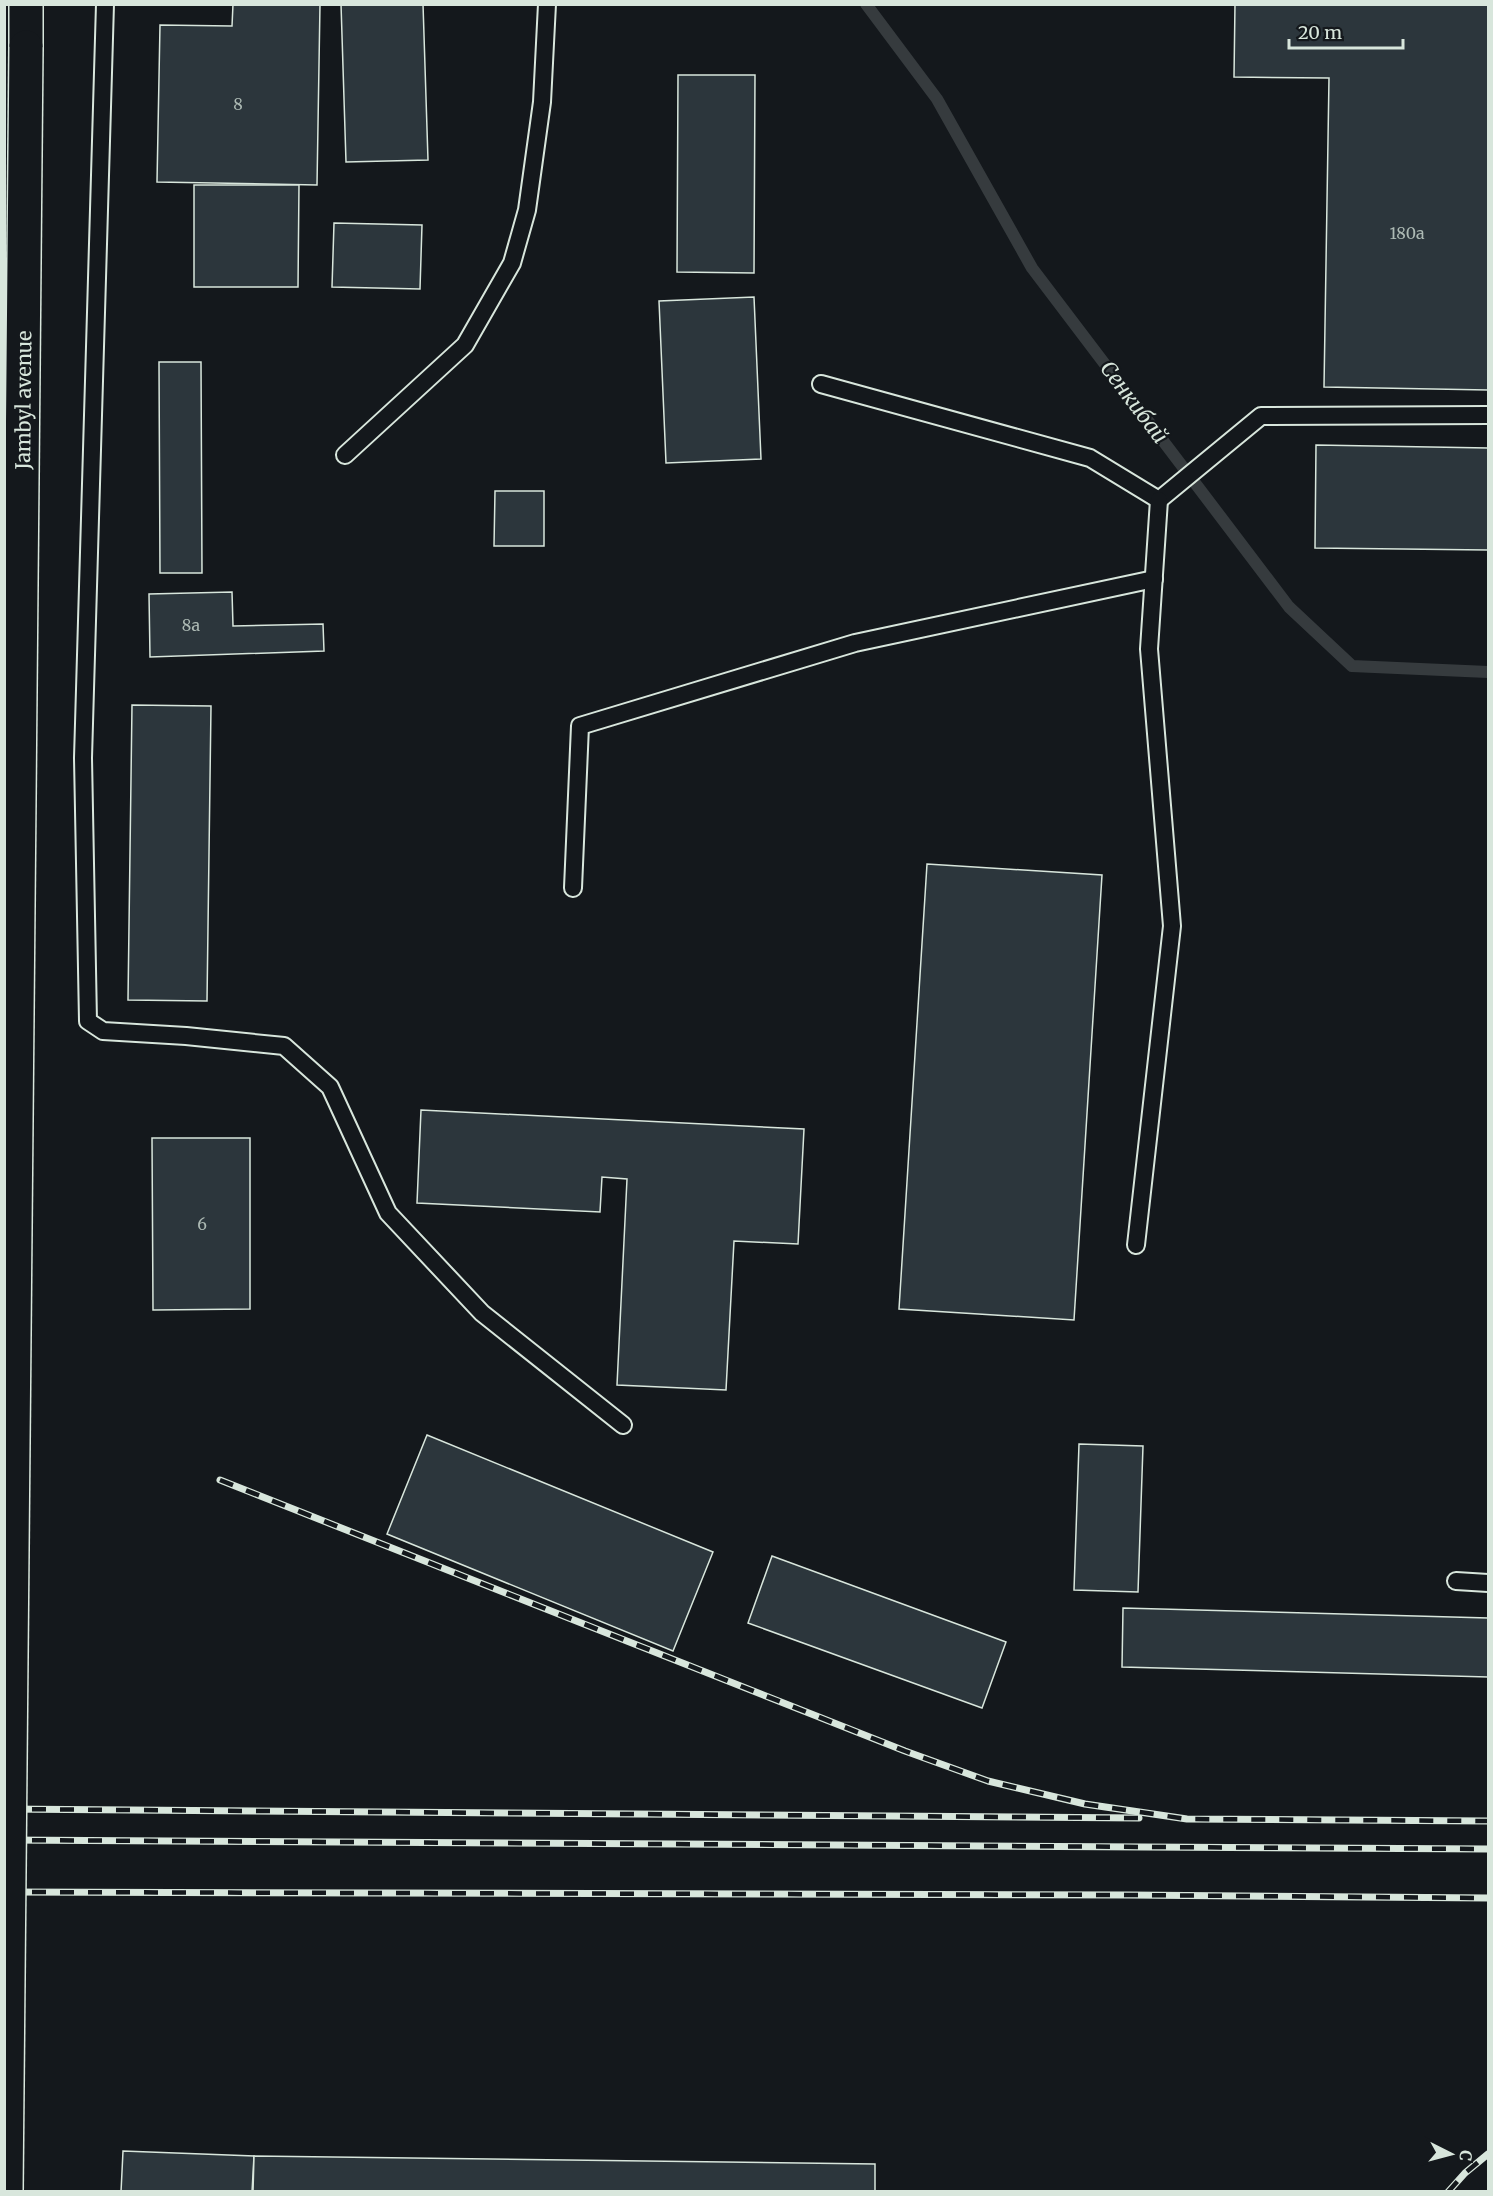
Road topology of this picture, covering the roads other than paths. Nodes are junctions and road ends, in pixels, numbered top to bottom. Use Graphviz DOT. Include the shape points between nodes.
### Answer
graph roads {
  1 [pos="26,4"];
  2 [pos="105,4"];
  3 [pos="547,4"];
  4 [pos="821,384"];
  5 [pos="1488,415"];
  6 [pos="345,455"];
  7 [pos="1159,500"];
  8 [pos="1154,579"];
  9 [pos="573,888"];
  10 [pos="1136,1245"];
  11 [pos="623,1425"];
  12 [pos="1456,1581"];
  13 [pos="1488,1583"];
  14 [pos="6,2192"];
  1 -- 14 [label="main road, Jambyl avenue, bridge"];
  2 -- 11 [label="lane" via="83,758 88,1021 104,1031 284,1046 330,1087 388,1214 482,1313"];
  3 -- 6 [label="lane" via="542,102 527,210 512,263 465,345"];
  4 -- 7 [label="lane" via="1090,458"];
  5 -- 7 [label="lane" via="1261,416"];
  7 -- 8 [label="lane"];
  8 -- 9 [label="lane" via="855,643 580,726"];
  8 -- 10 [label="lane" via="1149,649 1172,926"];
  12 -- 13 [label="lane"];
}
